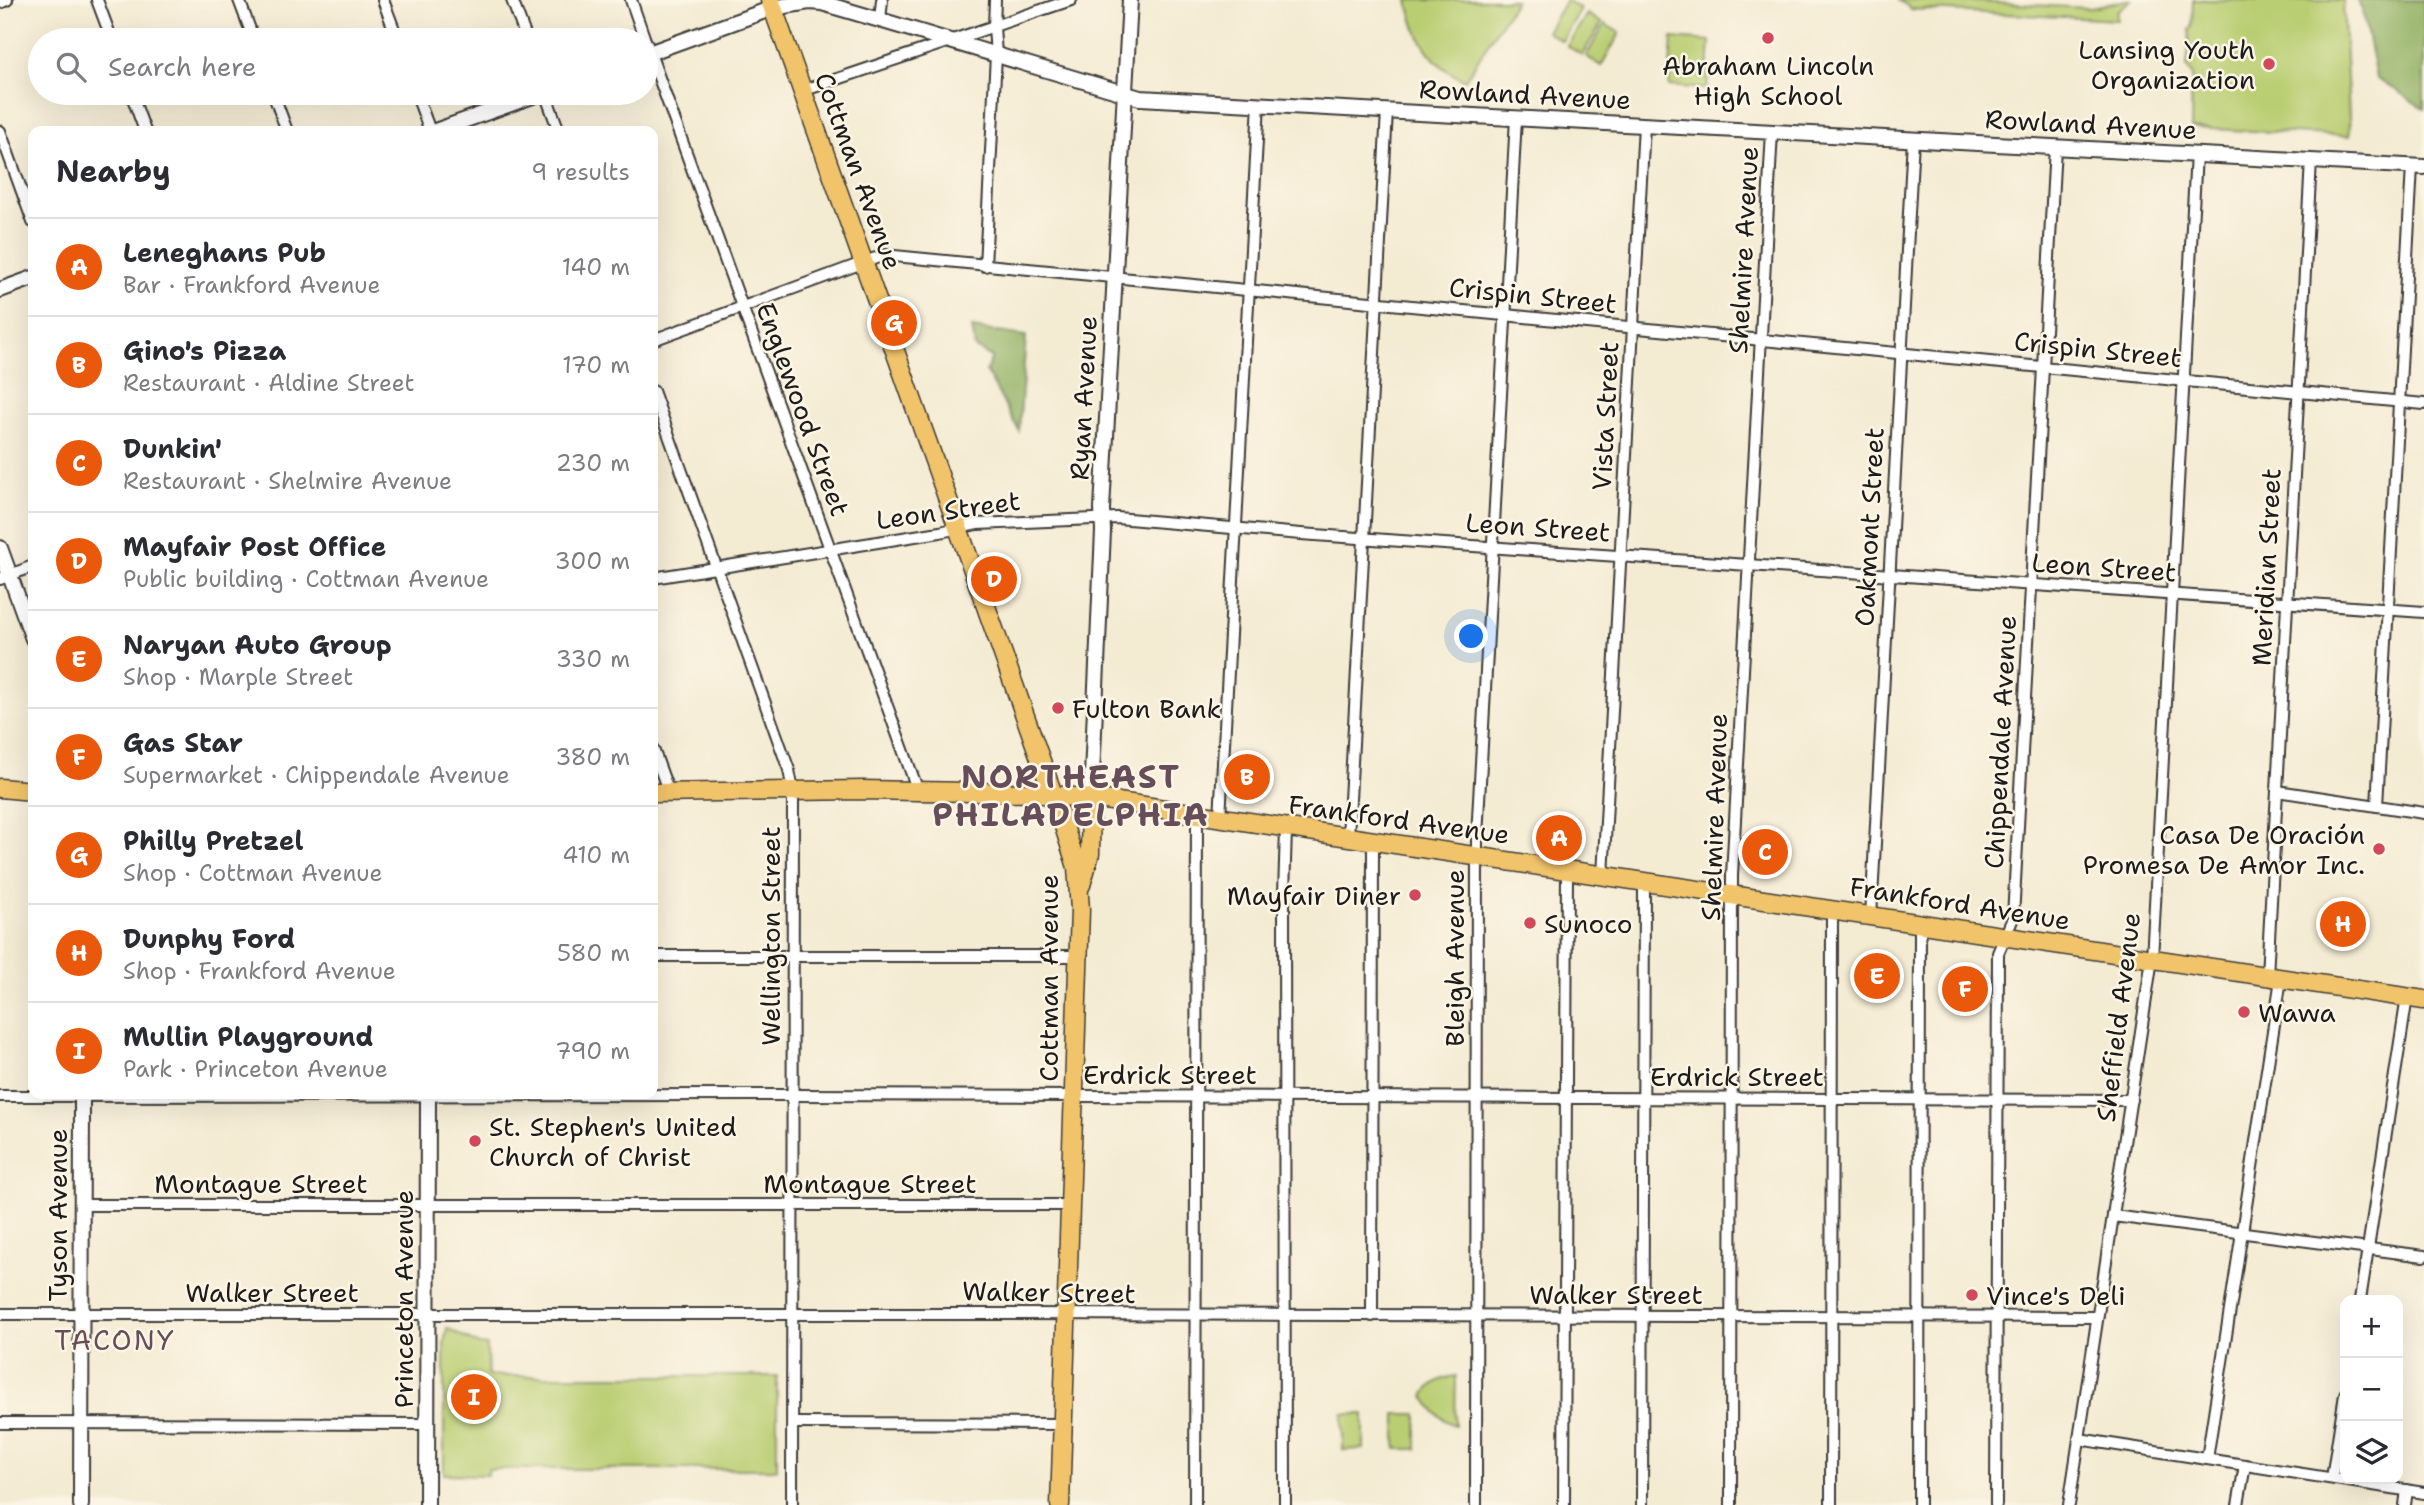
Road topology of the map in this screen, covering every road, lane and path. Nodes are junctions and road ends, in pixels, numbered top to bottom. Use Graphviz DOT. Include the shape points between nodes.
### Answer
graph roads {
  1 [pos="7,0"];
  2 [pos="97,0"];
  3 [pos="239,0"];
  4 [pos="383,0"];
  5 [pos="512,0"];
  6 [pos="631,0"];
  7 [pos="882,0"];
  8 [pos="995,0"];
  9 [pos="1071,0"];
  10 [pos="1130,0"];
  11 [pos="0,2"];
  12 [pos="771,4"];
  13 [pos="880,20"];
  14 [pos="994,27"];
  15 [pos="108,28"];
  16 [pos="250,28"];
  17 [pos="394,28"];
  18 [pos="522,28"];
  19 [pos="640,28"];
  20 [pos="948,41"];
  21 [pos="658,43"];
  22 [pos="996,55"];
  23 [pos="658,80"];
  24 [pos="802,91"];
  25 [pos="1124,91"];
  26 [pos="1259,103"];
  27 [pos="135,105"];
  28 [pos="277,105"];
  29 [pos="421,105"];
  30 [pos="508,105"];
  31 [pos="548,105"];
  32 [pos="1387,111"];
  33 [pos="1516,118"];
  34 [pos="1644,125"];
  35 [pos="143,126"];
  36 [pos="285,126"];
  37 [pos="431,126"];
  38 [pos="447,126"];
  39 [pos="557,126"];
  40 [pos="0,131"];
  41 [pos="1772,131"];
  42 [pos="1913,139"];
  43 [pos="2055,147"];
  44 [pos="2196,154"];
  45 [pos="2311,160"];
  46 [pos="2418,167"];
  47 [pos="28,208"];
  48 [pos="863,262"];
  49 [pos="985,265"];
  50 [pos="1114,276"];
  51 [pos="28,280"];
  52 [pos="0,290"];
  53 [pos="1249,290"];
  54 [pos="1377,303"];
  55 [pos="742,307"];
  56 [pos="1506,315"];
  57 [pos="1633,328"];
  58 [pos="658,338"];
  59 [pos="1761,340"];
  60 [pos="1902,354"];
  61 [pos="2043,367"];
  62 [pos="2183,381"];
  63 [pos="2298,391"];
  64 [pos="2398,402"];
  65 [pos="2424,404"];
  66 [pos="658,405"];
  67 [pos="1103,519"];
  68 [pos="1236,527"];
  69 [pos="958,528"];
  70 [pos="1364,538"];
  71 [pos="1493,547"];
  72 [pos="0,548"];
  73 [pos="831,550"];
  74 [pos="1621,556"];
  75 [pos="1749,565"];
  76 [pos="28,568"];
  77 [pos="716,568"];
  78 [pos="1890,575"];
  79 [pos="5,577"];
  80 [pos="658,577"];
  81 [pos="2031,585"];
  82 [pos="2172,595"];
  83 [pos="2287,603"];
  84 [pos="2388,610"];
  85 [pos="2424,612"];
  86 [pos="28,628"];
  87 [pos="0,788"];
  88 [pos="28,791"];
  89 [pos="793,791"];
  90 [pos="918,791"];
  91 [pos="2277,791"];
  92 [pos="661,793"];
  93 [pos="1053,795"];
  94 [pos="1091,799"];
  95 [pos="2376,806"];
  96 [pos="2424,813"];
  97 [pos="1197,814"];
  98 [pos="1220,818"];
  99 [pos="1286,829"];
  100 [pos="1348,837"];
  101 [pos="1373,841"];
  102 [pos="1477,857"];
  103 [pos="1567,870"];
  104 [pos="1604,876"];
  105 [pos="1644,882"];
  106 [pos="1080,888"];
  107 [pos="1732,896"];
  108 [pos="1832,911"];
  109 [pos="1871,916"];
  110 [pos="1920,924"];
  111 [pos="2005,937"];
  112 [pos="793,954"];
  113 [pos="658,956"];
  114 [pos="1079,956"];
  115 [pos="2152,959"];
  116 [pos="2274,978"];
  117 [pos="2415,999"];
  118 [pos="658,1095"];
  119 [pos="792,1095"];
  120 [pos="0,1096"];
  121 [pos="28,1096"];
  122 [pos="1074,1096"];
  123 [pos="1196,1096"];
  124 [pos="1284,1097"];
  125 [pos="1372,1097"];
  126 [pos="1477,1097"];
  127 [pos="1566,1098"];
  128 [pos="82,1099"];
  129 [pos="428,1099"];
  130 [pos="1643,1099"];
  131 [pos="1732,1099"];
  132 [pos="1832,1099"];
  133 [pos="1920,1099"];
  134 [pos="1997,1099"];
  135 [pos="2131,1100"];
  136 [pos="82,1205"];
  137 [pos="427,1205"];
  138 [pos="1070,1205"];
  139 [pos="793,1206"];
  140 [pos="2113,1216"];
  141 [pos="2242,1232"];
  142 [pos="2368,1249"];
  143 [pos="2424,1256"];
  144 [pos="2361,1295"];
  145 [pos="0,1314"];
  146 [pos="793,1314"];
  147 [pos="1066,1314"];
  148 [pos="82,1315"];
  149 [pos="428,1315"];
  150 [pos="1283,1315"];
  151 [pos="1195,1316"];
  152 [pos="1372,1316"];
  153 [pos="1477,1316"];
  154 [pos="1565,1317"];
  155 [pos="1642,1317"];
  156 [pos="1731,1317"];
  157 [pos="1832,1317"];
  158 [pos="1920,1317"];
  159 [pos="2097,1317"];
  160 [pos="1997,1318"];
  161 [pos="2341,1421"];
  162 [pos="0,1423"];
  163 [pos="81,1423"];
  164 [pos="793,1423"];
  165 [pos="427,1424"];
  166 [pos="1062,1424"];
  167 [pos="2079,1439"];
  168 [pos="2207,1459"];
  169 [pos="2245,1465"];
  170 [pos="2332,1478"];
  171 [pos="2407,1490"];
  172 [pos="2424,1493"];
  173 [pos="81,1505"];
  174 [pos="427,1505"];
  175 [pos="792,1505"];
  176 [pos="1060,1505"];
  177 [pos="1195,1505"];
  178 [pos="1285,1505"];
  179 [pos="1476,1505"];
  180 [pos="1564,1505"];
  181 [pos="1642,1505"];
  182 [pos="1731,1505"];
  183 [pos="1831,1505"];
  184 [pos="1919,1505"];
  185 [pos="1996,1505"];
  186 [pos="2068,1505"];
  187 [pos="2238,1505"];
  188 [pos="2405,1505"];
  1 -- 11 [label="street"];
  2 -- 15 [label="street"];
  3 -- 16 [label="street"];
  4 -- 17 [label="street"];
  5 -- 18 [label="street"];
  6 -- 19 [label="street, Englewood Street"];
  7 -- 13 [label="street"];
  8 -- 14 [label="street"];
  9 -- 14 [label="street"];
  10 -- 25 [label="street, Ryan Avenue"];
  12 -- 13 [label="street, Rowland Avenue" via="822,3"];
  12 -- 21 [label="street, Rowland Avenue"];
  12 -- 24 [label="main road, Cottman Avenue"];
  13 -- 20 [label="street, Rowland Avenue"];
  14 -- 20 [label="street"];
  14 -- 22 [label="street"];
  20 -- 22 [label="street, Rowland Avenue"];
  20 -- 24 [label="street"];
  22 -- 25 [label="street, Rowland Avenue"];
  22 -- 49 [label="street"];
  23 -- 55 [label="street, Englewood Street"];
  24 -- 48 [label="main road, Cottman Avenue"];
  25 -- 26 [label="street, Rowland Avenue" via="1140,98"];
  25 -- 50 [label="street, Ryan Avenue"];
  26 -- 32 [label="street, Rowland Avenue"];
  26 -- 53 [label="street"];
  27 -- 35 [label="street"];
  28 -- 36 [label="street"];
  29 -- 37 [label="street"];
  30 -- 38 [label="street"];
  31 -- 39 [label="street"];
  32 -- 33 [label="street, Rowland Avenue"];
  32 -- 54 [label="street"];
  33 -- 34 [label="street, Rowland Avenue"];
  33 -- 56 [label="street, Bleigh Avenue"];
  34 -- 41 [label="street, Rowland Avenue"];
  34 -- 57 [label="street, Vista Street"];
  40 -- 47 [label="street"];
  41 -- 42 [label="street, Rowland Avenue"];
  41 -- 59 [label="street, Shelmire Avenue"];
  42 -- 43 [label="street, Rowland Avenue"];
  42 -- 60 [label="street, Oakmont Street"];
  43 -- 44 [label="street, Rowland Avenue"];
  43 -- 61 [label="street, Chippendale Avenue"];
  44 -- 45 [label="street, Rowland Avenue"];
  44 -- 62 [label="street, Sheffield Avenue"];
  45 -- 46 [label="street, Rowland Avenue"];
  45 -- 63 [label="street, Meridian Street"];
  46 -- 64 [label="street"];
  48 -- 49 [label="street, Crispin Street" via="884,255"];
  48 -- 55 [label="street, Crispin Street"];
  48 -- 69 [label="main road, Cottman Avenue"];
  49 -- 50 [label="street, Crispin Street"];
  50 -- 53 [label="street, Crispin Street"];
  50 -- 67 [label="street, Ryan Avenue"];
  51 -- 52 [label="street"];
  53 -- 54 [label="street, Crispin Street"];
  53 -- 68 [label="street"];
  54 -- 56 [label="street, Crispin Street"];
  54 -- 70 [label="street"];
  55 -- 58 [label="street, Crispin Street"];
  55 -- 73 [label="street, Englewood Street"];
  56 -- 57 [label="street, Crispin Street"];
  56 -- 71 [label="street, Bleigh Avenue"];
  57 -- 59 [label="street, Crispin Street"];
  57 -- 74 [label="street, Vista Street"];
  59 -- 60 [label="street, Crispin Street"];
  59 -- 75 [label="street, Shelmire Avenue"];
  60 -- 61 [label="street, Crispin Street"];
  60 -- 78 [label="street, Oakmont Street"];
  61 -- 62 [label="street, Crispin Street"];
  61 -- 81 [label="street, Chippendale Avenue"];
  62 -- 63 [label="street, Crispin Street"];
  62 -- 82 [label="street, Sheffield Avenue"];
  63 -- 64 [label="street, Crispin Street"];
  63 -- 83 [label="street, Meridian Street"];
  64 -- 65 [label="street, Crispin Street"];
  64 -- 84 [label="street"];
  66 -- 77 [label="street, Wellington Street"];
  67 -- 68 [label="street, Leon Street"];
  67 -- 69 [label="street, Leon Street"];
  67 -- 94 [label="street, Ryan Avenue"];
  68 -- 70 [label="street, Leon Street"];
  68 -- 98 [label="street"];
  69 -- 73 [label="street, Leon Street"];
  69 -- 93 [label="main road, Cottman Avenue"];
  70 -- 71 [label="street, Leon Street"];
  70 -- 100 [label="street"];
  71 -- 74 [label="street, Leon Street"];
  71 -- 102 [label="street, Bleigh Avenue"];
  72 -- 79 [label="street"];
  73 -- 77 [label="street, Leon Street"];
  73 -- 90 [label="street, Englewood Street"];
  74 -- 75 [label="street, Leon Street"];
  74 -- 104 [label="street, Vista Street"];
  75 -- 78 [label="street, Leon Street"];
  75 -- 107 [label="street, Shelmire Avenue"];
  76 -- 79 [label="street"];
  77 -- 80 [label="street, Leon Street"];
  77 -- 89 [label="street, Wellington Street"];
  78 -- 81 [label="street, Leon Street"];
  78 -- 109 [label="street, Oakmont Street"];
  79 -- 86 [label="street"];
  81 -- 82 [label="street, Leon Street"];
  81 -- 111 [label="street, Chippendale Avenue" via="2013,918"];
  82 -- 83 [label="street, Leon Street"];
  82 -- 115 [label="street, Sheffield Avenue"];
  83 -- 84 [label="street, Leon Street"];
  83 -- 91 [label="street, Meridian Street"];
  84 -- 85 [label="street, Leon Street"];
  84 -- 95 [label="street"];
  87 -- 88 [label="main road"];
  89 -- 90 [label="main road, Frankford Avenue"];
  89 -- 92 [label="main road, Frankford Avenue"];
  89 -- 112 [label="street, Wellington Street"];
  90 -- 93 [label="main road, Frankford Avenue"];
  91 -- 95 [label="street"];
  91 -- 116 [label="street, Meridian Street"];
  93 -- 94 [label="main road, Frankford Avenue"];
  93 -- 106 [label="main road, Cottman Avenue"];
  94 -- 97 [label="main road, Frankford Avenue"];
  94 -- 106 [label="main road" via="1090,854"];
  95 -- 96 [label="street"];
  97 -- 98 [label="main road, Frankford Avenue"];
  97 -- 123 [label="street"];
  98 -- 99 [label="main road, Frankford Avenue"];
  99 -- 100 [label="main road, Frankford Avenue"];
  99 -- 124 [label="street"];
  100 -- 101 [label="main road, Frankford Avenue"];
  101 -- 102 [label="main road, Frankford Avenue"];
  101 -- 125 [label="street"];
  102 -- 103 [label="main road, Frankford Avenue"];
  102 -- 126 [label="street, Bleigh Avenue"];
  103 -- 104 [label="main road, Frankford Avenue"];
  103 -- 127 [label="street"];
  104 -- 105 [label="main road, Frankford Avenue"];
  105 -- 107 [label="main road, Frankford Avenue"];
  105 -- 130 [label="street"];
  106 -- 114 [label="main road, Cottman Avenue"];
  107 -- 108 [label="main road, Frankford Avenue"];
  107 -- 131 [label="street, Shelmire Avenue"];
  108 -- 109 [label="main road, Frankford Avenue"];
  108 -- 132 [label="street"];
  109 -- 110 [label="main road, Frankford Avenue"];
  110 -- 111 [label="main road, Frankford Avenue"];
  110 -- 133 [label="street"];
  111 -- 115 [label="main road, Frankford Avenue"];
  111 -- 134 [label="street, Chippendale Avenue" via="1998,953"];
  112 -- 113 [label="street"];
  112 -- 114 [label="street"];
  112 -- 119 [label="street, Wellington Street"];
  114 -- 122 [label="main road, Cottman Avenue"];
  115 -- 116 [label="main road, Frankford Avenue"];
  115 -- 135 [label="street, Sheffield Avenue"];
  116 -- 117 [label="main road, Frankford Avenue"];
  116 -- 141 [label="street, Meridian Street"];
  117 -- 142 [label="street"];
  118 -- 119 [label="street, Erdrick Street"];
  119 -- 122 [label="street, Erdrick Street"];
  119 -- 139 [label="street, Wellington Street"];
  120 -- 121 [label="street, Erdrick Street"];
  122 -- 123 [label="street, Erdrick Street"];
  122 -- 138 [label="main road, Cottman Avenue"];
  123 -- 124 [label="street, Erdrick Street"];
  123 -- 151 [label="street"];
  124 -- 125 [label="street, Erdrick Street"];
  124 -- 150 [label="street"];
  125 -- 126 [label="street, Erdrick Street"];
  125 -- 152 [label="street"];
  126 -- 127 [label="street, Erdrick Street"];
  126 -- 153 [label="street, Bleigh Avenue"];
  127 -- 130 [label="street, Erdrick Street"];
  127 -- 154 [label="street"];
  128 -- 136 [label="street, Tyson Avenue"];
  129 -- 137 [label="street, Princeton Avenue"];
  130 -- 131 [label="street, Erdrick Street"];
  130 -- 155 [label="street"];
  131 -- 132 [label="street, Erdrick Street"];
  131 -- 156 [label="street, Shelmire Avenue"];
  132 -- 133 [label="street, Erdrick Street"];
  132 -- 157 [label="street"];
  133 -- 134 [label="street, Erdrick Street"];
  133 -- 158 [label="street"];
  134 -- 135 [label="street, Erdrick Street"];
  134 -- 160 [label="street, Chippendale Avenue"];
  135 -- 140 [label="street, Sheffield Avenue"];
  136 -- 137 [label="street, Montague Street"];
  136 -- 148 [label="street, Tyson Avenue"];
  137 -- 139 [label="street, Montague Street"];
  137 -- 149 [label="street, Princeton Avenue"];
  138 -- 139 [label="street, Montague Street"];
  138 -- 147 [label="main road, Cottman Avenue"];
  139 -- 146 [label="street, Wellington Street"];
  140 -- 141 [label="street"];
  140 -- 159 [label="street, Sheffield Avenue"];
  141 -- 142 [label="street"];
  141 -- 168 [label="street, Meridian Street"];
  142 -- 143 [label="street"];
  142 -- 144 [label="street"];
  145 -- 148 [label="street, Walker Street"];
  146 -- 147 [label="street, Walker Street"];
  146 -- 149 [label="street, Walker Street"];
  146 -- 164 [label="street, Wellington Street"];
  147 -- 151 [label="street, Walker Street"];
  147 -- 166 [label="main road, Cottman Avenue"];
  148 -- 149 [label="street, Walker Street"];
  148 -- 163 [label="street, Tyson Avenue"];
  149 -- 165 [label="street, Princeton Avenue"];
  150 -- 151 [label="street, Walker Street"];
  150 -- 152 [label="street, Walker Street"];
  150 -- 178 [label="street"];
  151 -- 177 [label="street"];
  152 -- 153 [label="street, Walker Street"];
  153 -- 154 [label="street, Walker Street"];
  153 -- 179 [label="street, Bleigh Avenue"];
  154 -- 155 [label="street, Walker Street"];
  154 -- 180 [label="street"];
  155 -- 156 [label="street, Walker Street"];
  155 -- 181 [label="street"];
  156 -- 157 [label="street, Walker Street"];
  156 -- 182 [label="street, Shelmire Avenue"];
  157 -- 158 [label="street, Walker Street"];
  157 -- 183 [label="street"];
  158 -- 160 [label="street, Walker Street"];
  158 -- 184 [label="street"];
  159 -- 160 [label="street, Walker Street"];
  159 -- 167 [label="street, Sheffield Avenue"];
  160 -- 185 [label="street, Chippendale Avenue"];
  161 -- 170 [label="street"];
  162 -- 163 [label="street"];
  163 -- 165 [label="street"];
  163 -- 173 [label="street, Tyson Avenue"];
  164 -- 166 [label="street"];
  164 -- 175 [label="street, Wellington Street"];
  165 -- 174 [label="street, Princeton Avenue"];
  166 -- 176 [label="main road, Cottman Avenue"];
  167 -- 168 [label="street"];
  167 -- 186 [label="street, Sheffield Avenue"];
  168 -- 169 [label="street"];
  169 -- 170 [label="street"];
  169 -- 187 [label="street"];
  170 -- 171 [label="street"];
  171 -- 172 [label="street"];
  171 -- 188 [label="street"];
}
